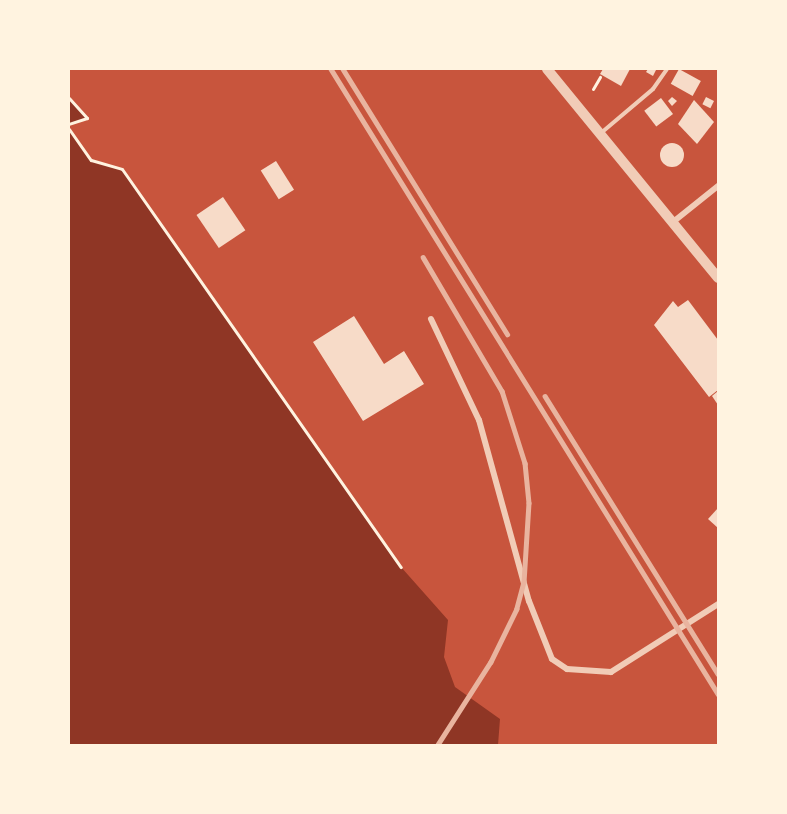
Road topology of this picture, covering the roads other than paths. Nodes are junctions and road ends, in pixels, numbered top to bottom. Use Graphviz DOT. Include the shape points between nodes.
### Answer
graph roads {
  1 [pos="547,69"];
  2 [pos="667,69"];
  3 [pos="600,134"];
  4 [pos="718,186"];
  5 [pos="673,222"];
  6 [pos="718,278"];
  7 [pos="432,319"];
  8 [pos="718,605"];
  1 -- 3 [label="street"];
  2 -- 3 [label="lane" via="653,89"];
  3 -- 5 [label="street"];
  4 -- 5 [label="street"];
  5 -- 6 [label="street"];
  7 -- 8 [label="street" via="479,420 529,601 552,659 567,669 611,672"];
}
